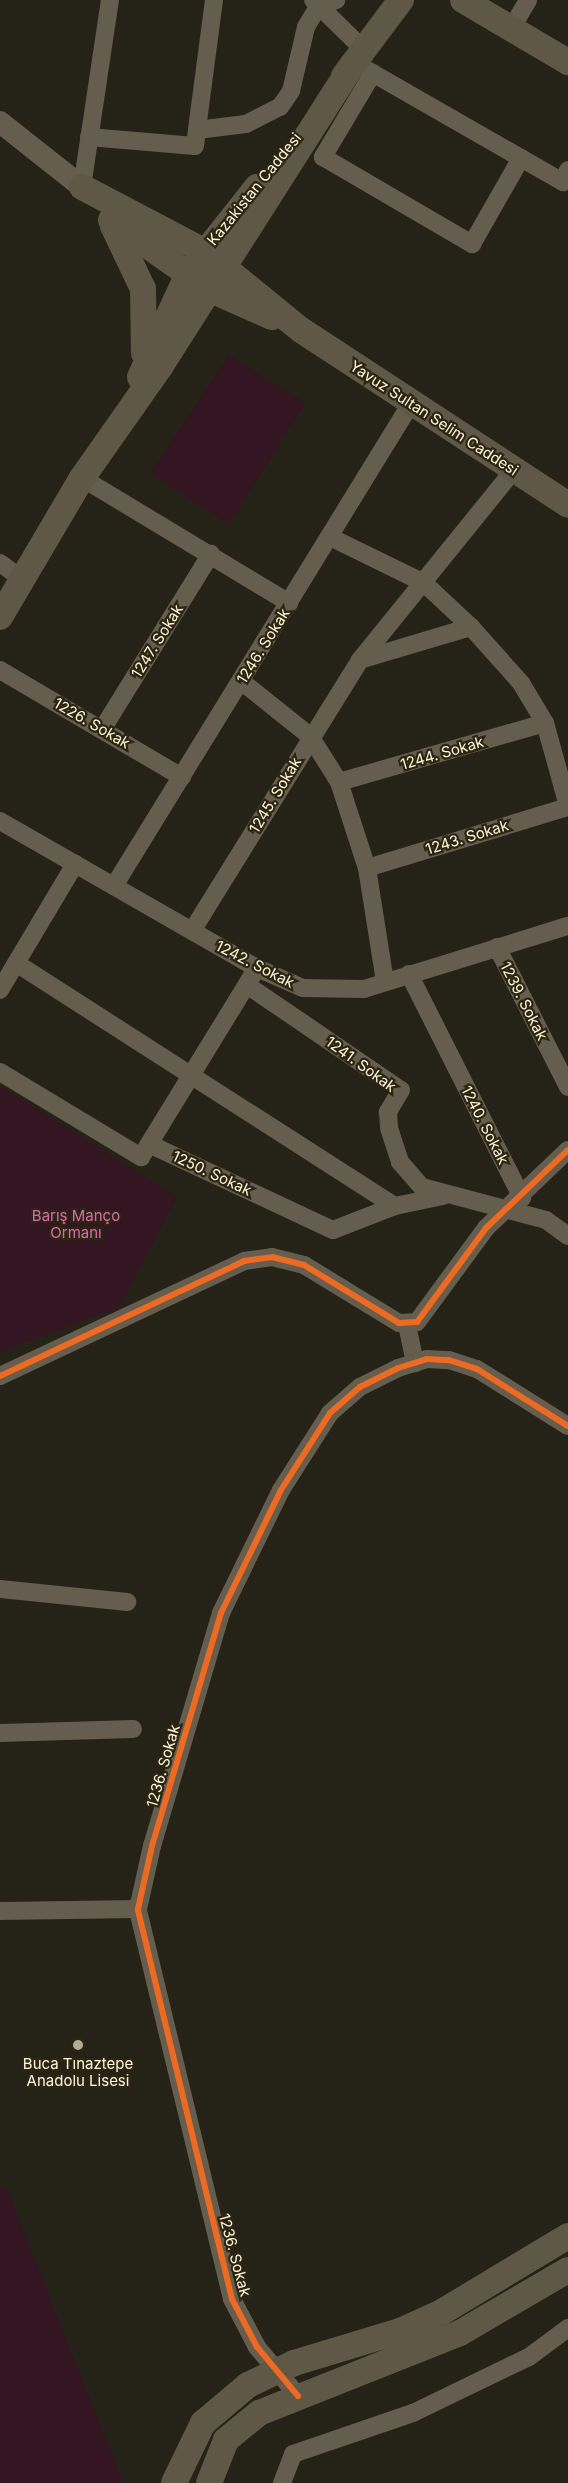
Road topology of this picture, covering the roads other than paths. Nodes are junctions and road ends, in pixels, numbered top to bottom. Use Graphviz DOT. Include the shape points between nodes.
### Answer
graph roads {
  1 [pos="110,0"];
  2 [pos="214,0"];
  3 [pos="401,0"];
  4 [pos="463,0"];
  5 [pos="528,0"];
  6 [pos="323,2"];
  7 [pos="512,27"];
  8 [pos="364,62"];
  9 [pos="568,62"];
  10 [pos="0,122"];
  11 [pos="197,130"];
  12 [pos="89,137"];
  13 [pos="521,158"];
  14 [pos="568,170"];
  15 [pos="82,187"];
  16 [pos="111,220"];
  17 [pos="214,258"];
  18 [pos="188,274"];
  19 [pos="210,289"];
  20 [pos="301,330"];
  21 [pos="143,366"];
  22 [pos="136,394"];
  23 [pos="410,405"];
  24 [pos="513,471"];
  25 [pos="82,478"];
  26 [pos="568,505"];
  27 [pos="330,537"];
  28 [pos="212,554"];
  29 [pos="0,563"];
  30 [pos="23,580"];
  31 [pos="424,583"];
  32 [pos="289,603"];
  33 [pos="0,617"];
  34 [pos="471,627"];
  35 [pos="360,660"];
  36 [pos="0,670"];
  37 [pos="241,681"];
  38 [pos="545,723"];
  39 [pos="103,728"];
  40 [pos="310,736"];
  41 [pos="182,777"];
  42 [pos="339,782"];
  43 [pos="568,806"];
  44 [pos="0,821"];
  45 [pos="75,864"];
  46 [pos="367,868"];
  47 [pos="114,886"];
  48 [pos="568,926"];
  49 [pos="192,931"];
  50 [pos="497,947"];
  51 [pos="16,963"];
  52 [pos="257,968"];
  53 [pos="409,974"];
  54 [pos="385,982"];
  55 [pos="247,985"];
  56 [pos="0,990"];
  57 [pos="0,1072"];
  58 [pos="192,1074"];
  59 [pos="568,1087"];
  60 [pos="149,1144"];
  61 [pos="568,1150"];
  62 [pos="444,1196"];
  63 [pos="522,1198"];
  64 [pos="395,1206"];
  65 [pos="508,1213"];
  66 [pos="568,1236"];
  67 [pos="407,1325"];
  68 [pos="416,1363"];
  69 [pos="0,1376"];
  70 [pos="568,1426"];
  71 [pos="0,1589"];
  72 [pos="127,1602"];
  73 [pos="133,1729"];
  74 [pos="0,1733"];
  75 [pos="138,1909"];
  76 [pos="0,1911"];
  77 [pos="568,2236"];
  78 [pos="568,2270"];
  79 [pos="568,2328"];
  80 [pos="275,2371"];
  81 [pos="298,2396"];
  82 [pos="174,2483"];
  83 [pos="209,2483"];
  84 [pos="282,2483"];
  1 -- 12 [label="street"];
  2 -- 11 [label="street"];
  3 -- 8 [label="main road"];
  4 -- 7 [label="main road"];
  5 -- 7 [label="street"];
  6 -- 8 [label="street"];
  6 -- 11 [label="street" via="306,27 291,92 280,106 224,130"];
  7 -- 9 [label="main road"];
  8 -- 13 [label="street"];
  8 -- 13 [label="street" via="323,157 472,244"];
  8 -- 17 [label="main road"];
  10 -- 15 [label="street"];
  11 -- 12 [label="street" via="195,146"];
  12 -- 15 [label="street"];
  13 -- 14 [label="street" via="563,182"];
  15 -- 16 [label="main road"];
  15 -- 17 [label="main road"];
  16 -- 18 [label="main road"];
  16 -- 21 [label="main road" via="143,289"];
  17 -- 18 [label="main road, Kazakistan Caddesi"];
  17 -- 19 [label="main road, Kazakistan Caddesi"];
  17 -- 20 [label="main road"];
  18 -- 19 [label="main road"];
  18 -- 21 [label="main road, Kazakistan Caddesi"];
  19 -- 20 [label="main road"];
  19 -- 22 [label="main road, Kazakistan Caddesi"];
  20 -- 23 [label="main road, Yavuz Sultan Selim Caddesi"];
  21 -- 22 [label="main road, Kazakistan Caddesi"];
  22 -- 25 [label="main road, Kazakistan Caddesi"];
  23 -- 24 [label="main road, Yavuz Sultan Selim Caddesi"];
  23 -- 27 [label="street, 1246. Sokak"];
  24 -- 26 [label="main road, Yavuz Sultan Selim Caddesi"];
  24 -- 31 [label="street, 1245. Sokak"];
  25 -- 28 [label="street"];
  25 -- 30 [label="main road, Kazakistan Caddesi"];
  27 -- 31 [label="street"];
  27 -- 32 [label="street, 1246. Sokak"];
  28 -- 32 [label="street"];
  28 -- 39 [label="street, 1247. Sokak"];
  29 -- 30 [label="street"];
  30 -- 33 [label="main road, Kazakistan Caddesi"];
  31 -- 34 [label="street"];
  31 -- 35 [label="street, 1245. Sokak"];
  32 -- 37 [label="street, 1246. Sokak"];
  34 -- 35 [label="street"];
  34 -- 38 [label="street" via="521,683"];
  35 -- 40 [label="street, 1245. Sokak"];
  36 -- 39 [label="street, 1226. Sokak"];
  37 -- 40 [label="street"];
  37 -- 41 [label="street, 1246. Sokak"];
  38 -- 42 [label="street, 1244. Sokak"];
  38 -- 43 [label="street"];
  39 -- 41 [label="street, 1226. Sokak"];
  40 -- 42 [label="street"];
  40 -- 49 [label="street, 1245. Sokak"];
  41 -- 47 [label="street, 1246. Sokak"];
  42 -- 46 [label="street"];
  43 -- 46 [label="street, 1243. Sokak"];
  44 -- 45 [label="street, 1242. Sokak"];
  45 -- 47 [label="street, 1242. Sokak"];
  45 -- 51 [label="street"];
  46 -- 54 [label="street"];
  47 -- 49 [label="street, 1242. Sokak"];
  48 -- 50 [label="street, 1242. Sokak"];
  49 -- 52 [label="street, 1242. Sokak"];
  50 -- 53 [label="street, 1242. Sokak"];
  50 -- 59 [label="street, 1239. Sokak"];
  51 -- 56 [label="street"];
  51 -- 58 [label="street"];
  52 -- 54 [label="street, 1242. Sokak" via="303,988 330,992"];
  52 -- 55 [label="street"];
  53 -- 54 [label="street, 1242. Sokak"];
  53 -- 63 [label="street, 1240. Sokak"];
  55 -- 58 [label="street"];
  55 -- 62 [label="street, 1241. Sokak" via="400,1090 388,1112 393,1146 409,1176"];
  57 -- 60 [label="street" via="141,1157"];
  58 -- 60 [label="street"];
  58 -- 64 [label="street"];
  60 -- 64 [label="street, 1250. Sokak" via="333,1230"];
  61 -- 63 [label="street"];
  62 -- 64 [label="street, 1250. Sokak"];
  62 -- 65 [label="street, 1241. Sokak"];
  63 -- 65 [label="street"];
  65 -- 66 [label="street" via="546,1220"];
  65 -- 67 [label="street" via="486,1228 417,1322"];
  67 -- 68 [label="street"];
  67 -- 69 [label="street" via="304,1265 272,1257 244,1261"];
  68 -- 70 [label="street, 1236. Sokak" via="449,1360 477,1369"];
  68 -- 75 [label="street, 1236. Sokak" via="360,1387 330,1413 281,1490 221,1613"];
  71 -- 72 [label="street"];
  73 -- 74 [label="street"];
  75 -- 76 [label="street"];
  75 -- 80 [label="street, 1236. Sokak" via="232,2299"];
  77 -- 80 [label="main road" via="431,2317"];
  78 -- 81 [label="main road" via="459,2333"];
  79 -- 84 [label="street" via="530,2357 413,2413 293,2454"];
  80 -- 81 [label="street, 1236. Sokak"];
  80 -- 82 [label="main road" via="213,2411 186,2450"];
  81 -- 83 [label="main road" via="259,2413 226,2440"];
}
